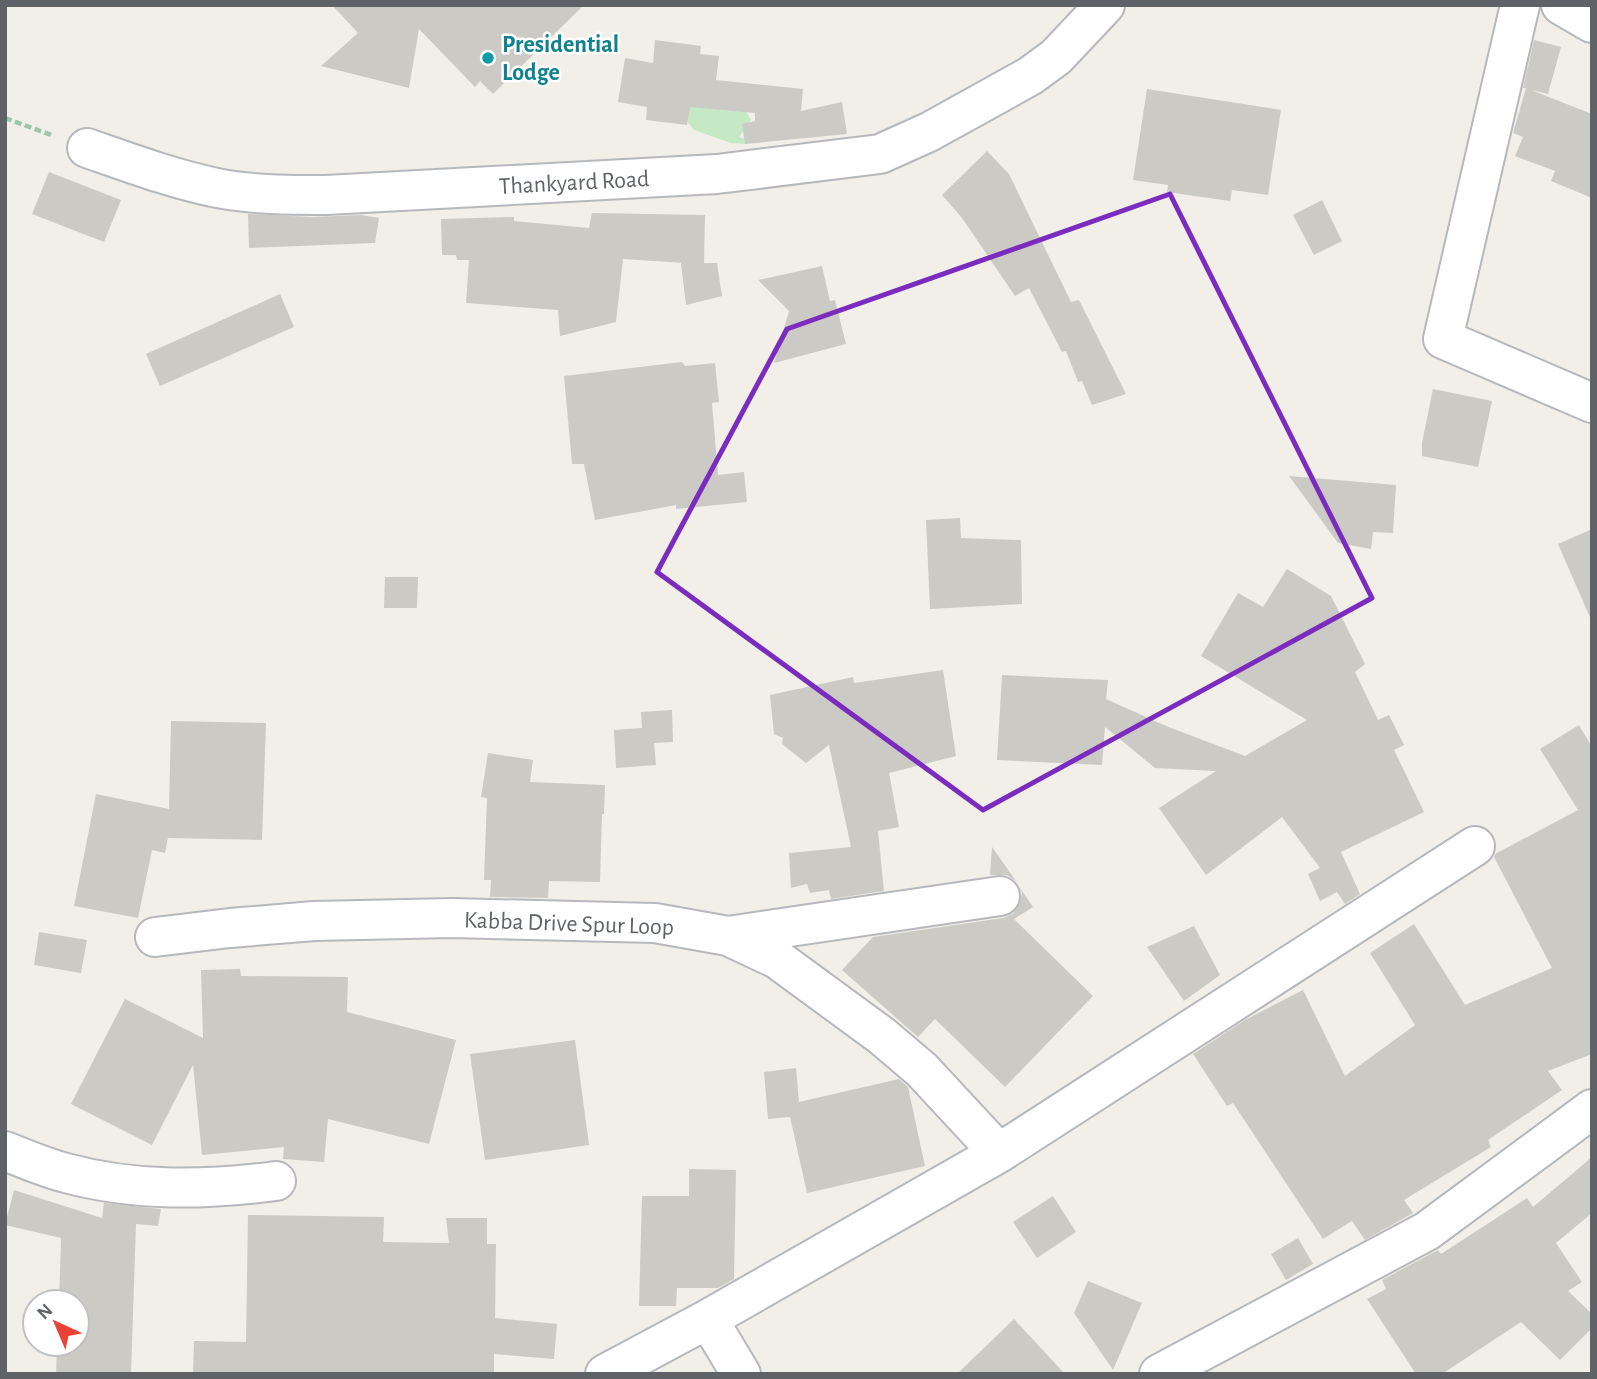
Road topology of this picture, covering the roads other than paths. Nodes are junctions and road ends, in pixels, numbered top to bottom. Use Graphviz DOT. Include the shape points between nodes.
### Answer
graph roads {
  1 [pos="1105,5"];
  2 [pos="1520,5"];
  3 [pos="1561,5"];
  4 [pos="1592,23"];
  5 [pos="87,148"];
  6 [pos="1592,402"];
  7 [pos="1475,846"];
  8 [pos="1000,896"];
  9 [pos="727,936"];
  10 [pos="155,937"];
  11 [pos="1592,1110"];
  12 [pos="5,1151"];
  13 [pos="999,1153"];
  14 [pos="276,1181"];
  15 [pos="708,1319"];
  16 [pos="605,1374"];
  17 [pos="741,1374"];
  18 [pos="1159,1374"];
  1 -- 5 [label="street, Thankyard Road" via="1056,57 1030,76 880,154 717,174 326,195 219,188"];
  2 -- 6 [label="street" via="1443,339"];
  3 -- 4 [label="street"];
  7 -- 13 [label="street"];
  8 -- 9 [label="street"];
  9 -- 10 [label="street, Kabba Drive Spur Loop" via="655,923 452,918 314,921"];
  9 -- 13 [label="street, Kabba Drive Spur Loop" via="777,959 882,1035 922,1070"];
  11 -- 18 [label="street" via="1427,1231"];
  12 -- 14 [label="street" via="64,1173 150,1187"];
  13 -- 15 [label="street"];
  15 -- 16 [label="street"];
  15 -- 17 [label="street"];
}
